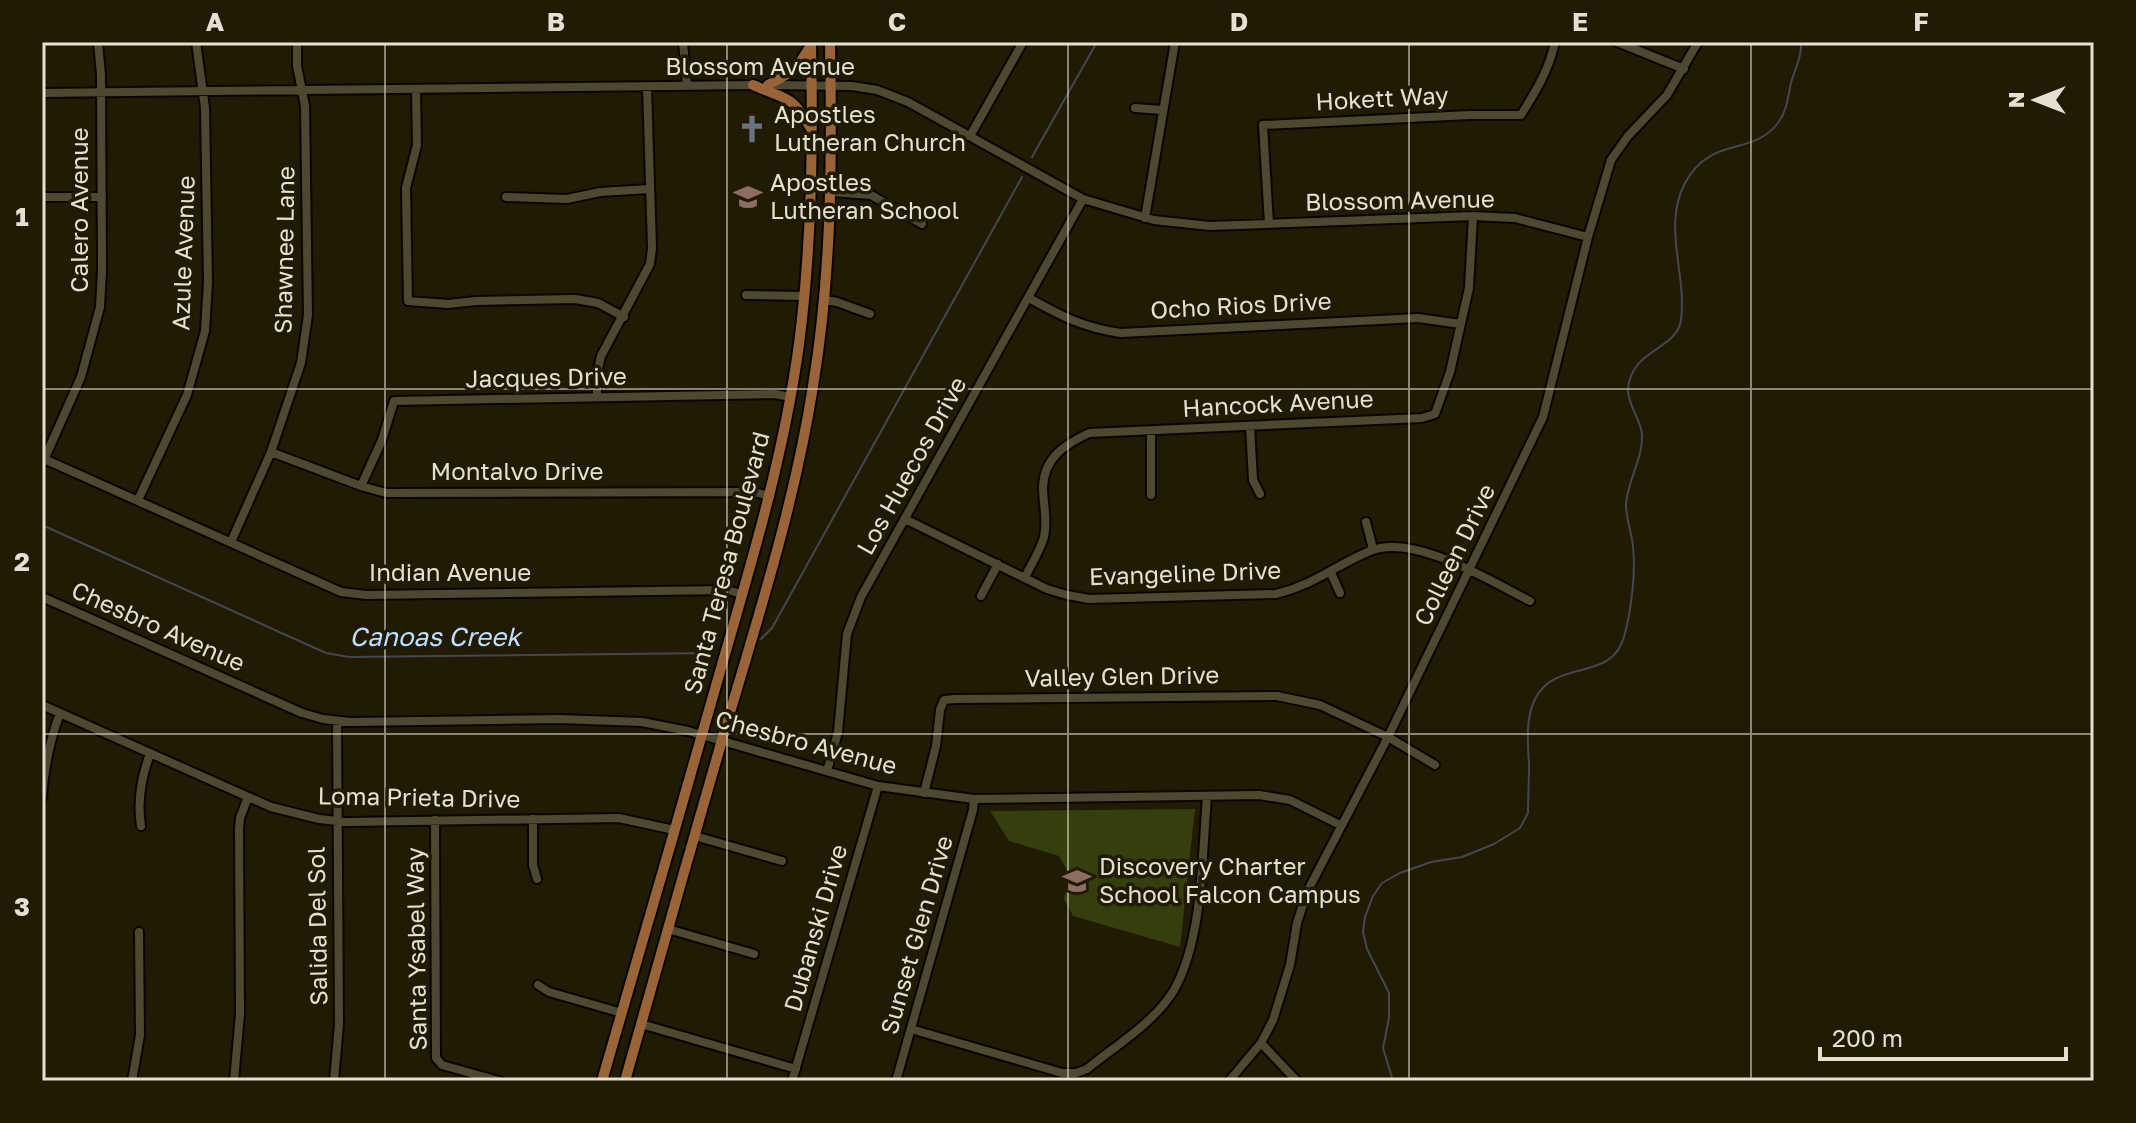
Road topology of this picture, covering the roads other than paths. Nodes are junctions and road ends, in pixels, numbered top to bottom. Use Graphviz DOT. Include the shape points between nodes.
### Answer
graph roads {
  1 [pos="98,42"];
  2 [pos="196,42"];
  3 [pos="297,42"];
  4 [pos="683,42"];
  5 [pos="830,42"];
  6 [pos="1023,42"];
  7 [pos="1175,42"];
  8 [pos="1555,42"];
  9 [pos="1617,42"];
  10 [pos="1698,42"];
  11 [pos="811,43"];
  12 [pos="1684,69"];
  13 [pos="753,85"];
  14 [pos="768,85"];
  15 [pos="811,85"];
  16 [pos="687,86"];
  17 [pos="831,86"];
  18 [pos="647,87"];
  19 [pos="416,90"];
  20 [pos="301,91"];
  21 [pos="203,92"];
  22 [pos="42,93"];
  23 [pos="101,93"];
  24 [pos="1135,108"];
  25 [pos="1162,110"];
  26 [pos="812,131"];
  27 [pos="970,136"];
  28 [pos="649,189"];
  29 [pos="832,192"];
  30 [pos="42,197"];
  31 [pos="102,197"];
  32 [pos="506,197"];
  33 [pos="1083,199"];
  34 [pos="1473,216"];
  35 [pos="1145,218"];
  36 [pos="922,224"];
  37 [pos="1269,224"];
  38 [pos="1588,237"];
  39 [pos="746,295"];
  40 [pos="804,296"];
  41 [pos="1029,298"];
  42 [pos="825,300"];
  43 [pos="870,314"];
  44 [pos="624,317"];
  45 [pos="1461,324"];
  46 [pos="597,396"];
  47 [pos="790,397"];
  48 [pos="1250,426"];
  49 [pos="1151,431"];
  50 [pos="271,452"];
  51 [pos="43,460"];
  52 [pos="361,486"];
  53 [pos="1260,494"];
  54 [pos="1151,495"];
  55 [pos="770,496"];
  56 [pos="138,500"];
  57 [pos="905,519"];
  58 [pos="1366,522"];
  59 [pos="231,542"];
  60 [pos="1373,549"];
  61 [pos="998,564"];
  62 [pos="1469,571"];
  63 [pos="1331,573"];
  64 [pos="1025,577"];
  65 [pos="1340,593"];
  66 [pos="742,594"];
  67 [pos="981,596"];
  68 [pos="42,597"];
  69 [pos="1530,601"];
  70 [pos="42,705"];
  71 [pos="60,713"];
  72 [pos="337,721"];
  73 [pos="702,735"];
  74 [pos="1388,737"];
  75 [pos="722,741"];
  76 [pos="150,754"];
  77 [pos="1435,765"];
  78 [pos="827,771"];
  79 [pos="878,786"];
  80 [pos="924,793"];
  81 [pos="42,797"];
  82 [pos="248,797"];
  83 [pos="1207,797"];
  84 [pos="974,799"];
  85 [pos="533,819"];
  86 [pos="435,820"];
  87 [pos="337,821"];
  88 [pos="1340,825"];
  89 [pos="141,826"];
  90 [pos="674,830"];
  91 [pos="695,836"];
  92 [pos="782,861"];
  93 [pos="537,879"];
  94 [pos="668,929"];
  95 [pos="139,932"];
  96 [pos="754,954"];
  97 [pos="538,985"];
  98 [pos="622,1013"];
  99 [pos="641,1024"];
  100 [pos="911,1029"];
  101 [pos="1261,1043"];
  102 [pos="796,1069"];
  103 [pos="132,1081"];
  104 [pos="234,1081"];
  105 [pos="334,1081"];
  106 [pos="499,1081"];
  107 [pos="602,1081"];
  108 [pos="625,1081"];
  109 [pos="792,1081"];
  110 [pos="896,1081"];
  111 [pos="1229,1081"];
  112 [pos="1297,1081"];
  1 -- 23 [label="street, Calero Avenue"];
  2 -- 21 [label="street, Azule Avenue"];
  3 -- 20 [label="street, Shawnee Lane"];
  4 -- 16 [label="street"];
  5 -- 17 [label="main road, Santa Teresa Boulevard"];
  6 -- 27 [label="street"];
  7 -- 25 [label="street"];
  8 -- 37 [label="street, Hokett Way" via="1539,87 1521,115 1263,125"];
  9 -- 12 [label="street"];
  10 -- 12 [label="street, Colleen Drive"];
  11 -- 14 [label="main road" via="796,69"];
  11 -- 15 [label="main road, Santa Teresa Boulevard"];
  12 -- 38 [label="street, Colleen Drive" via="1611,160"];
  13 -- 14 [label="street, Blossom Avenue"];
  13 -- 16 [label="street, Blossom Avenue"];
  13 -- 26 [label="main road" via="796,104"];
  14 -- 15 [label="street, Blossom Avenue"];
  15 -- 17 [label="street, Blossom Avenue"];
  15 -- 26 [label="main road, Santa Teresa Boulevard"];
  16 -- 18 [label="street, Blossom Avenue"];
  17 -- 27 [label="street, Blossom Avenue" via="877,90"];
  17 -- 29 [label="main road, Santa Teresa Boulevard"];
  18 -- 19 [label="street, Blossom Avenue"];
  18 -- 28 [label="street"];
  19 -- 20 [label="street, Blossom Avenue"];
  19 -- 44 [label="street" via="417,145 406,188 408,301 575,299 598,303"];
  20 -- 21 [label="street, Blossom Avenue"];
  20 -- 50 [label="street, Shawnee Lane" via="308,315 301,363"];
  21 -- 23 [label="street, Blossom Avenue"];
  21 -- 56 [label="street, Azule Avenue" via="205,331 187,395"];
  22 -- 23 [label="street, Blossom Avenue"];
  23 -- 31 [label="street, Calero Avenue"];
  24 -- 25 [label="street"];
  25 -- 35 [label="street"];
  26 -- 40 [label="main road, Santa Teresa Boulevard"];
  27 -- 33 [label="street, Blossom Avenue"];
  28 -- 32 [label="street" via="567,199"];
  28 -- 44 [label="street" via="650,264"];
  29 -- 36 [label="street" via="871,195"];
  29 -- 42 [label="main road, Santa Teresa Boulevard"];
  30 -- 31 [label="street"];
  31 -- 51 [label="street, Calero Avenue" via="100,307 92,343"];
  33 -- 35 [label="street, Blossom Avenue"];
  33 -- 41 [label="street, Los Huecos Drive"];
  34 -- 37 [label="street, Blossom Avenue"];
  34 -- 38 [label="street, Blossom Avenue" via="1515,218"];
  34 -- 45 [label="street, Hancock Avenue"];
  35 -- 37 [label="street, Blossom Avenue" via="1210,226"];
  38 -- 62 [label="street, Colleen Drive" via="1543,417"];
  39 -- 40 [label="street"];
  40 -- 47 [label="main road, Santa Teresa Boulevard"];
  41 -- 45 [label="street, Ocho Rios Drive" via="1092,329 1121,333 1418,318"];
  41 -- 57 [label="street, Los Huecos Drive"];
  42 -- 43 [label="street"];
  42 -- 75 [label="main road, Santa Teresa Boulevard" via="793,488"];
  44 -- 46 [label="street" via="601,356"];
  45 -- 48 [label="street, Hancock Avenue" via="1439,408 1429,417"];
  46 -- 47 [label="street, Jacques Drive"];
  46 -- 52 [label="street, Jacques Drive" via="394,401"];
  47 -- 55 [label="main road, Santa Teresa Boulevard"];
  48 -- 49 [label="street, Hancock Avenue"];
  48 -- 53 [label="street" via="1253,480"];
  49 -- 54 [label="street"];
  49 -- 64 [label="street, Hancock Avenue" via="1089,433 1050,460 1043,484 1044,538"];
  50 -- 52 [label="street, Montalvo Drive"];
  50 -- 59 [label="street, Shawnee Lane"];
  51 -- 56 [label="street, Indian Avenue"];
  52 -- 55 [label="street, Montalvo Drive" via="386,493"];
  55 -- 66 [label="main road, Santa Teresa Boulevard"];
  56 -- 59 [label="street, Indian Avenue"];
  57 -- 61 [label="street, Evangeline Drive"];
  57 -- 78 [label="street, Los Huecos Drive" via="861,597 847,634 838,732"];
  58 -- 60 [label="street"];
  59 -- 66 [label="street, Indian Avenue" via="341,592 366,595 727,590"];
  60 -- 62 [label="street" via="1411,549"];
  60 -- 63 [label="street, Evangeline Drive"];
  61 -- 64 [label="street, Evangeline Drive"];
  61 -- 67 [label="street"];
  62 -- 69 [label="street"];
  62 -- 74 [label="street, Colleen Drive"];
  63 -- 64 [label="street, Evangeline Drive" via="1296,589 1254,596 1089,599 1047,589"];
  63 -- 65 [label="street"];
  66 -- 73 [label="main road, Santa Teresa Boulevard"];
  68 -- 72 [label="street, Chesbro Avenue" via="302,713"];
  70 -- 71 [label="street, Loma Prieta Drive"];
  71 -- 76 [label="street, Loma Prieta Drive"];
  71 -- 81 [label="street"];
  72 -- 73 [label="street, Chesbro Avenue" via="629,721"];
  72 -- 87 [label="street, Salida Del Sol"];
  73 -- 75 [label="street, Chesbro Avenue"];
  73 -- 90 [label="main road, Santa Teresa Boulevard"];
  74 -- 77 [label="street"];
  74 -- 80 [label="street, Valley Glen Drive" via="1320,705 1277,696 944,700"];
  74 -- 88 [label="street, Colleen Drive"];
  75 -- 78 [label="street, Chesbro Avenue"];
  75 -- 91 [label="main road, Santa Teresa Boulevard"];
  76 -- 82 [label="street, Loma Prieta Drive"];
  76 -- 89 [label="street" via="138,809"];
  78 -- 79 [label="street, Chesbro Avenue"];
  79 -- 80 [label="street, Chesbro Avenue"];
  79 -- 102 [label="street, Dubanski Drive"];
  80 -- 84 [label="street, Chesbro Avenue"];
  82 -- 87 [label="street, Loma Prieta Drive" via="292,814"];
  82 -- 104 [label="street" via="239,829 240,1014"];
  83 -- 84 [label="street, Chesbro Avenue"];
  83 -- 88 [label="street, Chesbro Avenue" via="1290,800"];
  83 -- 100 [label="street" via="1187,962 1173,992 1149,1018 1087,1069 1062,1073"];
  84 -- 100 [label="street, Sunset Glen Drive"];
  85 -- 86 [label="street, Loma Prieta Drive"];
  85 -- 90 [label="street, Loma Prieta Drive" via="619,818"];
  85 -- 93 [label="street"];
  86 -- 87 [label="street, Loma Prieta Drive"];
  86 -- 106 [label="street, Santa Ysabel Way" via="436,1058 442,1065"];
  87 -- 105 [label="street, Salida Del Sol" via="339,1024"];
  88 -- 101 [label="street, Colleen Drive" via="1307,892 1282,994"];
  90 -- 98 [label="main road, Santa Teresa Boulevard"];
  91 -- 92 [label="street"];
  91 -- 94 [label="main road, Santa Teresa Boulevard"];
  94 -- 96 [label="street"];
  94 -- 99 [label="main road, Santa Teresa Boulevard"];
  95 -- 103 [label="street" via="140,1035"];
  97 -- 98 [label="street"];
  98 -- 107 [label="main road, Santa Teresa Boulevard"];
  99 -- 102 [label="street"];
  99 -- 108 [label="main road, Santa Teresa Boulevard"];
  100 -- 110 [label="street, Sunset Glen Drive"];
  101 -- 111 [label="street, Colleen Drive"];
  101 -- 112 [label="street"];
  102 -- 109 [label="street, Dubanski Drive"];
}
